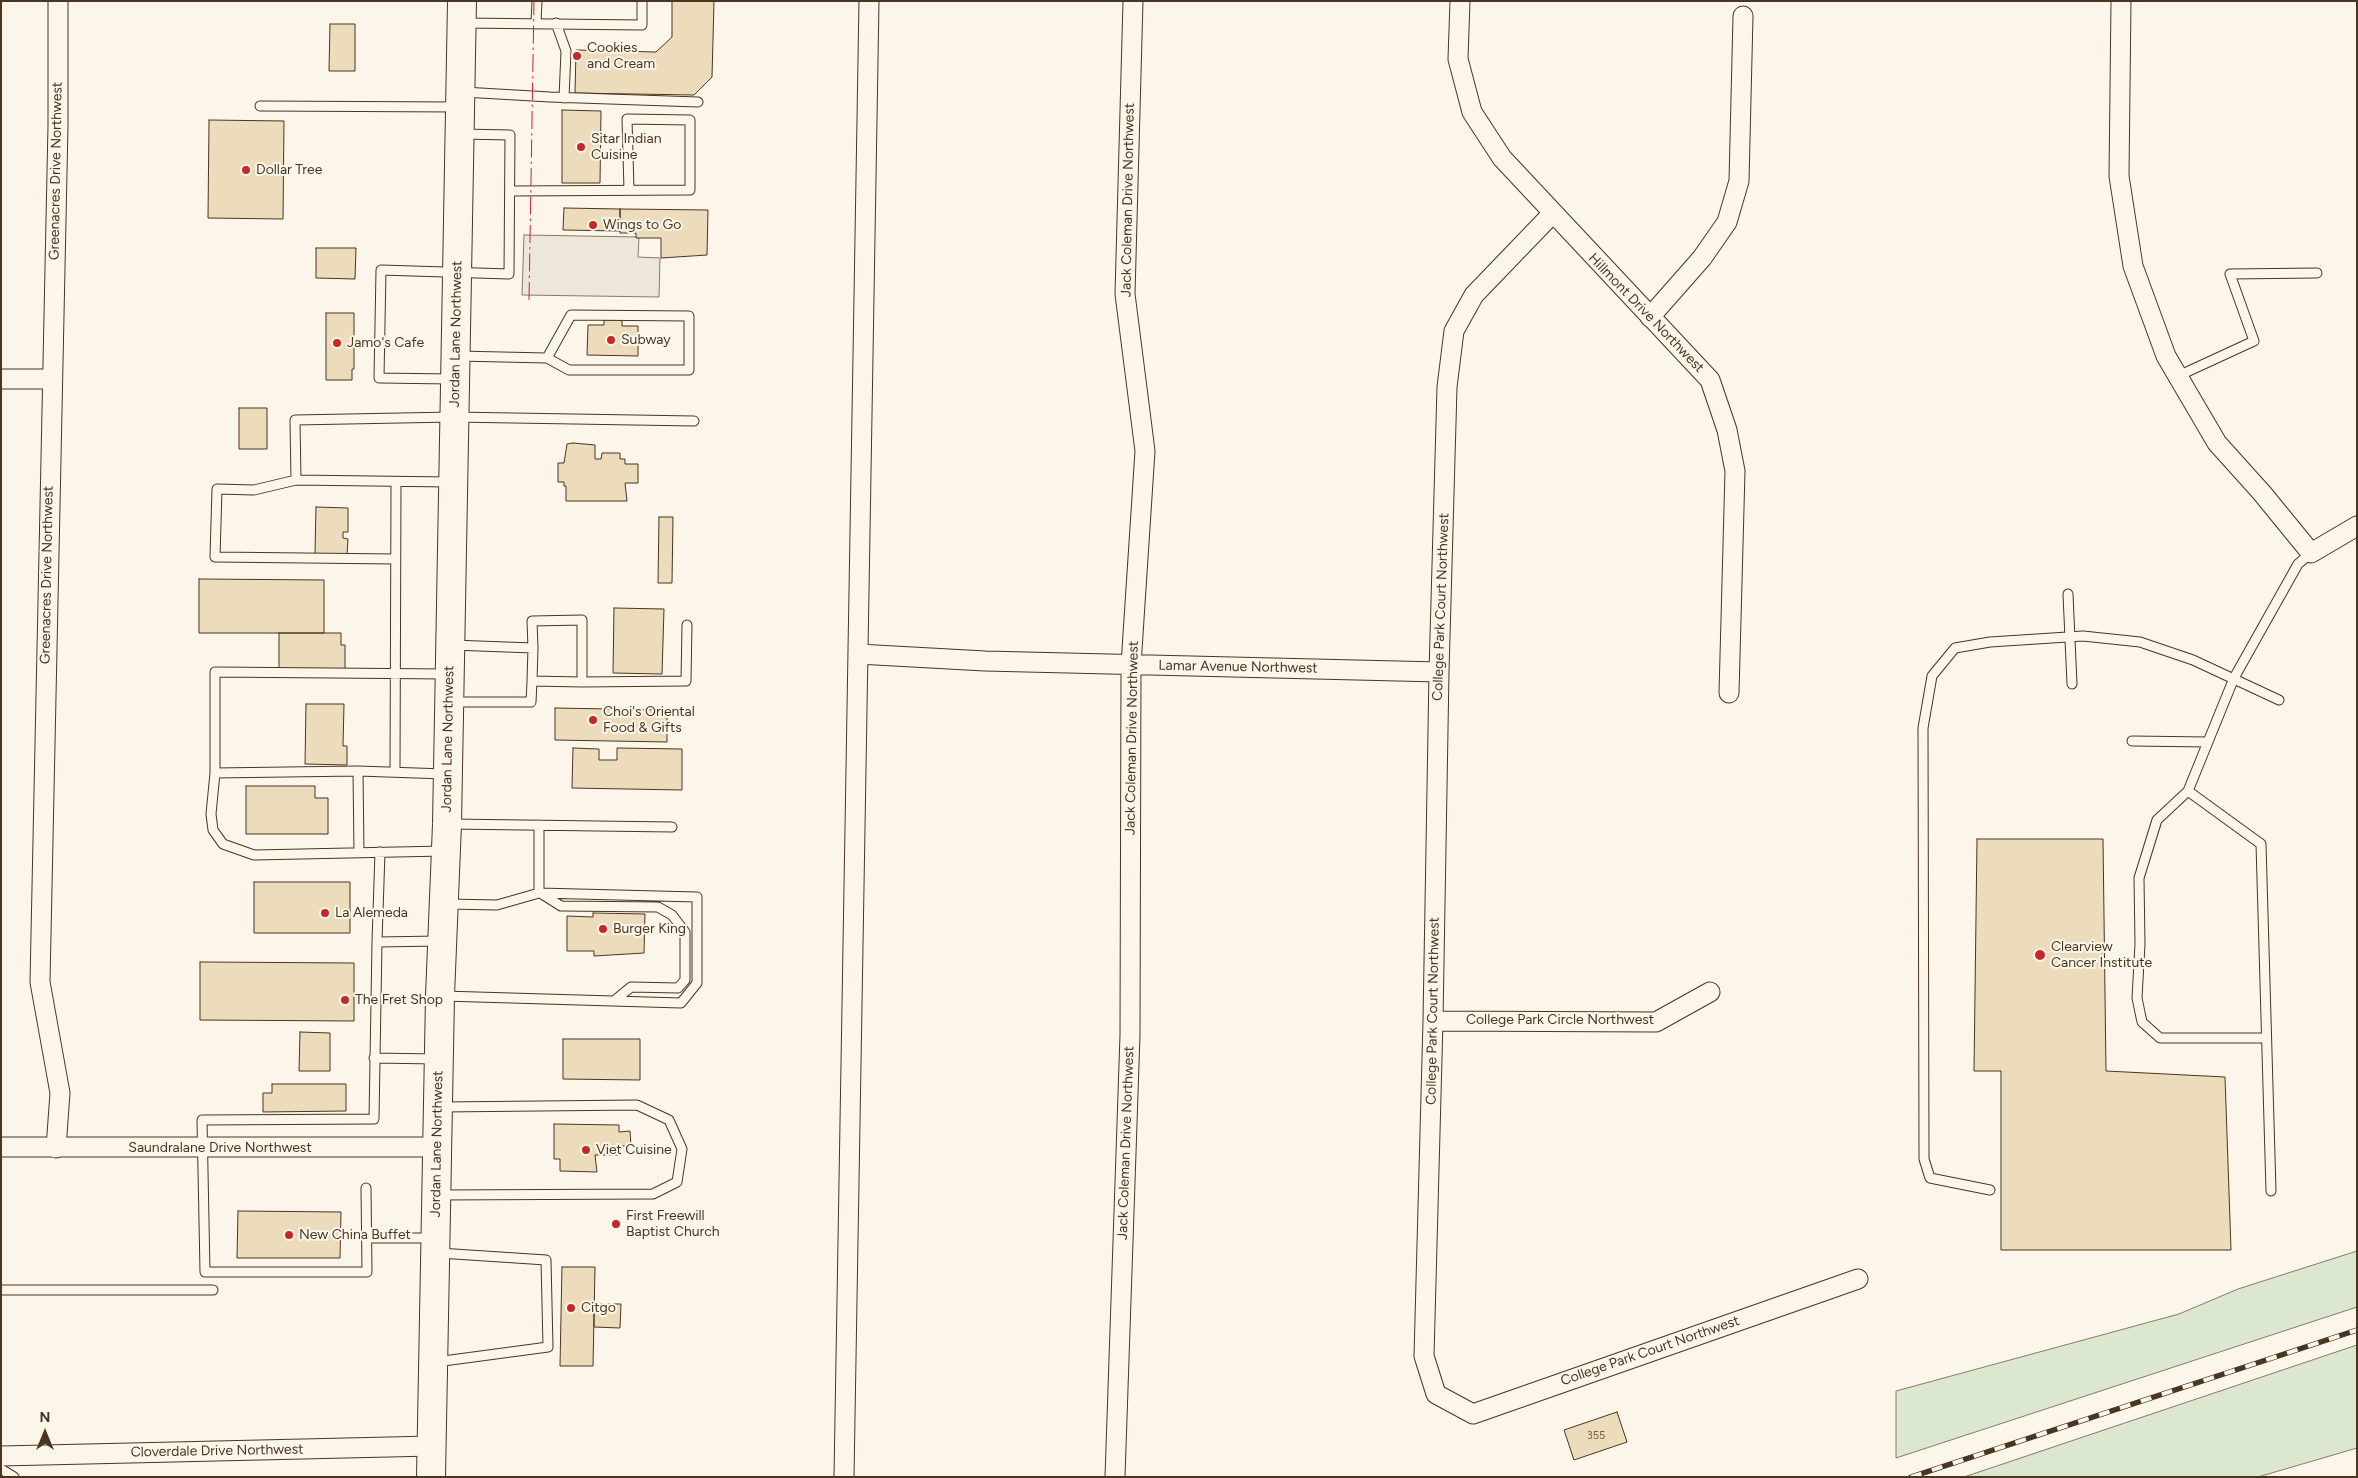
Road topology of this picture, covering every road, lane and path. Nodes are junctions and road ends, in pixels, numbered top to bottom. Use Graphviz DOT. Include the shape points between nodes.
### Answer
graph roads {
  1 [pos="58,1"];
  2 [pos="537,1"];
  3 [pos="642,1"];
  4 [pos="869,1"];
  5 [pos="1133,1"];
  6 [pos="1460,1"];
  7 [pos="2121,1"];
  8 [pos="462,12"];
  9 [pos="1743,16"];
  10 [pos="536,23"];
  11 [pos="556,23"];
  12 [pos="564,98"];
  13 [pos="460,99"];
  14 [pos="698,102"];
  15 [pos="260,106"];
  16 [pos="460,134"];
  17 [pos="629,190"];
  18 [pos="510,191"];
  19 [pos="1552,214"];
  20 [pos="457,273"];
  21 [pos="2317,273"];
  22 [pos="1650,317"];
  23 [pos="547,358"];
  24 [pos="454,367"];
  25 [pos="2178,376"];
  26 [pos="1,379"];
  27 [pos="52,379"];
  28 [pos="453,417"];
  29 [pos="694,421"];
  30 [pos="296,480"];
  31 [pos="396,482"];
  32 [pos="452,482"];
  33 [pos="2357,526"];
  34 [pos="2311,553"];
  35 [pos="395,559"];
  36 [pos="2068,594"];
  37 [pos="687,625"];
  38 [pos="2070,637"];
  39 [pos="450,645"];
  40 [pos="533,648"];
  41 [pos="858,654"];
  42 [pos="1132,665"];
  43 [pos="1439,672"];
  44 [pos="395,674"];
  45 [pos="449,674"];
  46 [pos="2234,678"];
  47 [pos="532,681"];
  48 [pos="582,682"];
  49 [pos="2072,684"];
  50 [pos="1729,693"];
  51 [pos="2279,700"];
  52 [pos="449,702"];
  53 [pos="2132,741"];
  54 [pos="2208,742"];
  55 [pos="358,771"];
  56 [pos="395,772"];
  57 [pos="215,773"];
  58 [pos="447,774"];
  59 [pos="2188,791"];
  60 [pos="447,824"];
  61 [pos="539,825"];
  62 [pos="672,827"];
  63 [pos="446,851"];
  64 [pos="380,852"];
  65 [pos="359,853"];
  66 [pos="540,893"];
  67 [pos="443,904"];
  68 [pos="441,941"];
  69 [pos="377,942"];
  70 [pos="1710,992"];
  71 [pos="440,996"];
  72 [pos="614,1001"];
  73 [pos="1433,1021"];
  74 [pos="2266,1038"];
  75 [pos="374,1058"];
  76 [pos="438,1059"];
  77 [pos="438,1107"];
  78 [pos="1,1147"];
  79 [pos="438,1147"];
  80 [pos="56,1148"];
  81 [pos="201,1148"];
  82 [pos="366,1188"];
  83 [pos="1990,1190"];
  84 [pos="2271,1191"];
  85 [pos="437,1195"];
  86 [pos="367,1238"];
  87 [pos="436,1245"];
  88 [pos="1858,1279"];
  89 [pos="1,1290"];
  90 [pos="213,1290"];
  91 [pos="434,1362"];
  92 [pos="432,1446"];
  93 [pos="1,1456"];
  94 [pos="1,1469"];
  95 [pos="14,1477"];
  96 [pos="431,1477"];
  97 [pos="844,1477"];
  98 [pos="1115,1477"];
  1 -- 27 [label="street, Greenacres Drive Northwest"];
  2 -- 10 [label="lane"];
  3 -- 11 [label="lane" via="642,25"];
  4 -- 41 [label="street"];
  5 -- 42 [label="street, Jack Coleman Drive Northwest" via="1125,294 1145,451"];
  6 -- 19 [label="street, Hillmont Drive Northwest" via="1458,59 1472,112 1502,158"];
  7 -- 25 [label="street" via="2119,176 2133,266 2166,356"];
  8 -- 10 [label="lane"];
  8 -- 13 [label="main road, Jordan Lane Northwest"];
  9 -- 22 [label="street" via="1737,190 1727,222 1702,258"];
  10 -- 11 [label="lane"];
  11 -- 12 [label="lane" via="566,51"];
  12 -- 13 [label="lane"];
  12 -- 14 [label="lane"];
  13 -- 15 [label="lane"];
  13 -- 16 [label="main road, Jordan Lane Northwest"];
  16 -- 18 [label="lane" via="510,135"];
  16 -- 20 [label="main road, Jordan Lane Northwest"];
  17 -- 17 [label="lane" via="627,119 690,120 690,190"];
  17 -- 18 [label="lane"];
  18 -- 20 [label="lane" via="508,274"];
  19 -- 22 [label="street, Hillmont Drive Northwest"];
  19 -- 43 [label="street, College Park Court Northwest" via="1474,295 1454,331 1447,387"];
  20 -- 24 [label="main road, Jordan Lane Northwest"];
  20 -- 24 [label="lane" via="381,270 379,378"];
  21 -- 25 [label="lane" via="2230,274 2254,341"];
  22 -- 50 [label="street, Hillmont Drive Northwest" via="1710,380 1727,430 1736,471"];
  23 -- 23 [label="lane" via="569,370 689,370 689,316 571,315"];
  23 -- 24 [label="lane"];
  24 -- 28 [label="main road, Jordan Lane Northwest"];
  25 -- 34 [label="street" via="2217,443"];
  26 -- 27 [label="street"];
  27 -- 80 [label="street, Greenacres Drive Northwest" via="40,982 60,1093"];
  28 -- 29 [label="lane"];
  28 -- 30 [label="lane" via="295,420"];
  28 -- 32 [label="main road, Jordan Lane Northwest"];
  30 -- 31 [label="lane"];
  30 -- 35 [label="lane" via="254,490 217,489 216,557"];
  31 -- 32 [label="lane"];
  31 -- 35 [label="lane"];
  32 -- 39 [label="main road, Jordan Lane Northwest"];
  33 -- 34 [label="street"];
  34 -- 46 [label="lane" via="2298,564"];
  35 -- 44 [label="lane"];
  36 -- 38 [label="lane"];
  37 -- 48 [label="lane" via="686,681"];
  38 -- 46 [label="lane" via="2140,642"];
  38 -- 49 [label="lane"];
  38 -- 83 [label="lane" via="1990,642 1955,648 1932,676 1923,728 1924,1159 1930,1178"];
  39 -- 40 [label="lane"];
  39 -- 45 [label="main road, Jordan Lane Northwest"];
  40 -- 47 [label="lane"];
  40 -- 48 [label="lane" via="532,621 582,620"];
  41 -- 42 [label="street, Lamar Avenue Northwest"];
  41 -- 97 [label="street"];
  42 -- 43 [label="street, Lamar Avenue Northwest"];
  42 -- 98 [label="street, Jack Coleman Drive Northwest" via="1130,1035"];
  43 -- 73 [label="street, College Park Court Northwest"];
  44 -- 45 [label="lane"];
  44 -- 56 [label="lane"];
  44 -- 57 [label="lane" via="215,672"];
  45 -- 52 [label="main road, Jordan Lane Northwest"];
  46 -- 51 [label="lane"];
  46 -- 54 [label="lane"];
  47 -- 48 [label="lane"];
  47 -- 52 [label="lane" via="531,702"];
  52 -- 58 [label="main road, Jordan Lane Northwest"];
  53 -- 54 [label="lane"];
  54 -- 59 [label="lane"];
  55 -- 56 [label="lane"];
  55 -- 57 [label="lane"];
  55 -- 65 [label="lane"];
  56 -- 58 [label="lane"];
  57 -- 65 [label="lane" via="211,814 213,830 223,844 254,855"];
  58 -- 60 [label="main road, Jordan Lane Northwest"];
  59 -- 74 [label="lane" via="2261,844"];
  59 -- 74 [label="lane" via="2158,820 2139,878 2137,998 2142,1022 2160,1038"];
  60 -- 61 [label="lane"];
  60 -- 63 [label="main road, Jordan Lane Northwest"];
  61 -- 62 [label="lane"];
  61 -- 66 [label="lane"];
  63 -- 64 [label="lane"];
  63 -- 67 [label="main road, Jordan Lane Northwest"];
  64 -- 65 [label="lane"];
  64 -- 69 [label="lane"];
  66 -- 67 [label="lane" via="497,904"];
  66 -- 72 [label="lane" via="561,906 658,907 672,915 685,932 685,980 678,988 631,987"];
  66 -- 72 [label="lane" via="697,897 697,983 681,1003"];
  67 -- 68 [label="main road, Jordan Lane Northwest"];
  68 -- 69 [label="lane"];
  68 -- 71 [label="main road, Jordan Lane Northwest"];
  69 -- 75 [label="lane"];
  70 -- 73 [label="street, College Park Circle Northwest" via="1656,1022"];
  71 -- 72 [label="lane"];
  71 -- 76 [label="main road, Jordan Lane Northwest"];
  73 -- 88 [label="street, College Park Court Northwest" via="1424,1356 1436,1394 1473,1414"];
  74 -- 84 [label="lane"];
  75 -- 76 [label="lane"];
  75 -- 81 [label="lane" via="374,1119 202,1120"];
  76 -- 77 [label="main road, Jordan Lane Northwest"];
  77 -- 79 [label="main road, Jordan Lane Northwest"];
  77 -- 85 [label="lane" via="637,1105 669,1120 682,1149 678,1182 653,1194"];
  78 -- 80 [label="street, Saundralane Drive Northwest"];
  79 -- 81 [label="street, Saundralane Drive Northwest"];
  79 -- 85 [label="main road, Jordan Lane Northwest"];
  80 -- 81 [label="street, Saundralane Drive Northwest"];
  81 -- 86 [label="lane" via="205,1272 367,1272"];
  82 -- 86 [label="lane"];
  85 -- 87 [label="main road, Jordan Lane Northwest"];
  86 -- 87 [label="lane"];
  87 -- 91 [label="main road, Jordan Lane Northwest"];
  87 -- 91 [label="lane" via="546,1260 548,1347"];
  89 -- 90 [label="lane"];
  91 -- 92 [label="main road, Jordan Lane Northwest"];
  92 -- 93 [label="street, Cloverdale Drive Northwest"];
  92 -- 96 [label="main road, Jordan Lane Northwest"];
  94 -- 95 [label="lane"];
}
